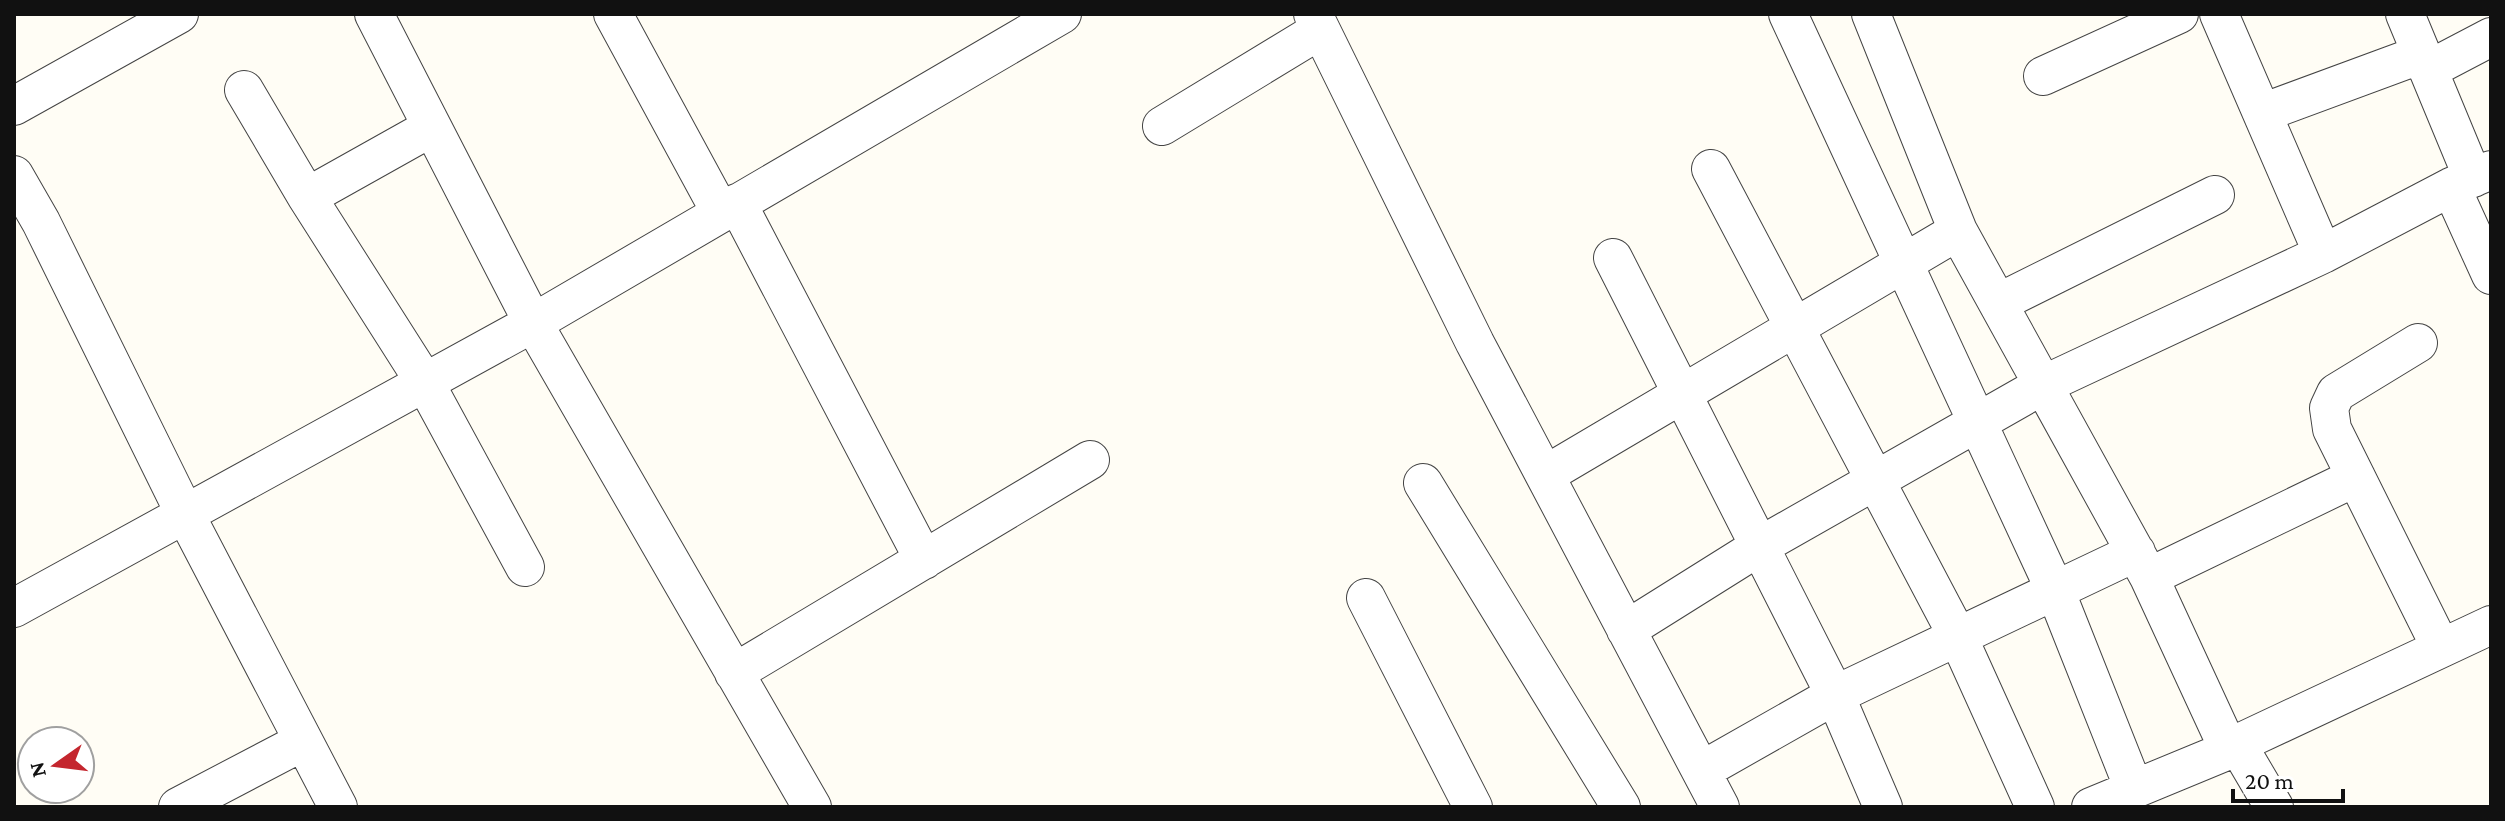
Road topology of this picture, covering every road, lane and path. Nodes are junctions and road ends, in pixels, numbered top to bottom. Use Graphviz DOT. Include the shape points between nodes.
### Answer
graph roads {
  1 [pos="179,14"];
  2 [pos="613,14"];
  3 [pos="1062,14"];
  4 [pos="1788,14"];
  5 [pos="1871,14"];
  6 [pos="2179,14"];
  7 [pos="2219,14"];
  8 [pos="2405,14"];
  9 [pos="382,17"];
  10 [pos="1316,22"];
  11 [pos="2127,25"];
  12 [pos="2491,37"];
  13 [pos="2425,62"];
  14 [pos="2043,76"];
  15 [pos="244,90"];
  16 [pos="14,106"];
  17 [pos="2262,113"];
  18 [pos="1162,126"];
  19 [pos="432,127"];
  20 [pos="1711,169"];
  21 [pos="14,175"];
  22 [pos="2472,178"];
  23 [pos="2215,195"];
  24 [pos="307,197"];
  25 [pos="729,208"];
  26 [pos="27,230"];
  27 [pos="1958,231"];
  28 [pos="2323,254"];
  29 [pos="1613,258"];
  30 [pos="1905,263"];
  31 [pos="2491,275"];
  32 [pos="1998,303"];
  33 [pos="533,323"];
  34 [pos="1794,327"];
  35 [pos="2418,343"];
  36 [pos="424,381"];
  37 [pos="2043,385"];
  38 [pos="1681,392"];
  39 [pos="1978,422"];
  40 [pos="1090,460"];
  41 [pos="1545,475"];
  42 [pos="2356,477"];
  43 [pos="1875,480"];
  44 [pos="1423,483"];
  45 [pos="185,514"];
  46 [pos="1760,546"];
  47 [pos="924,560"];
  48 [pos="2142,565"];
  49 [pos="525,567"];
  50 [pos="2055,590"];
  51 [pos="1366,598"];
  52 [pos="14,608"];
  53 [pos="1626,630"];
  54 [pos="1958,637"];
  55 [pos="2486,639"];
  56 [pos="2441,648"];
  57 [pos="734,673"];
  58 [pos="1835,695"];
  59 [pos="302,742"];
  60 [pos="2233,747"];
  61 [pos="1701,771"];
  62 [pos="2134,789"];
  63 [pos="178,807"];
  64 [pos="338,807"];
  65 [pos="812,807"];
  66 [pos="1473,807"];
  67 [pos="1621,807"];
  68 [pos="1720,807"];
  69 [pos="1883,807"];
  70 [pos="2035,807"];
  71 [pos="2091,807"];
  72 [pos="2274,807"];
  1 -- 16 [label="street"];
  2 -- 25 [label="street"];
  3 -- 25 [label="street"];
  4 -- 30 [label="street"];
  5 -- 27 [label="street"];
  6 -- 11 [label="street"];
  7 -- 17 [label="street"];
  8 -- 13 [label="street"];
  9 -- 19 [label="street"];
  10 -- 18 [label="street"];
  10 -- 41 [label="street"];
  11 -- 14 [label="street"];
  12 -- 13 [label="street"];
  13 -- 17 [label="street"];
  13 -- 22 [label="street"];
  15 -- 24 [label="street"];
  17 -- 28 [label="street"];
  19 -- 24 [label="street"];
  19 -- 33 [label="street"];
  20 -- 34 [label="street"];
  21 -- 26 [label="street"];
  22 -- 28 [label="street"];
  22 -- 31 [label="street"];
  23 -- 32 [label="street"];
  24 -- 36 [label="street"];
  25 -- 33 [label="street"];
  25 -- 47 [label="street"];
  26 -- 45 [label="street"];
  27 -- 30 [label="street"];
  27 -- 32 [label="street"];
  28 -- 37 [label="street"];
  29 -- 38 [label="street"];
  30 -- 34 [label="street"];
  30 -- 39 [label="street"];
  32 -- 37 [label="street"];
  33 -- 36 [label="street"];
  33 -- 57 [label="street"];
  34 -- 38 [label="street"];
  34 -- 43 [label="street"];
  35 -- 42 [label="street" via="2336,393 2329,408 2332,429"];
  36 -- 45 [label="street"];
  36 -- 49 [label="street"];
  37 -- 39 [label="street"];
  37 -- 48 [label="street"];
  38 -- 41 [label="street"];
  38 -- 46 [label="street"];
  39 -- 43 [label="street"];
  39 -- 50 [label="street"];
  40 -- 47 [label="street"];
  41 -- 53 [label="street"];
  42 -- 48 [label="street"];
  42 -- 56 [label="street"];
  43 -- 46 [label="street"];
  43 -- 54 [label="street"];
  44 -- 67 [label="street"];
  45 -- 52 [label="street"];
  45 -- 59 [label="street"];
  46 -- 53 [label="street"];
  46 -- 58 [label="street"];
  47 -- 57 [label="street"];
  48 -- 50 [label="street"];
  48 -- 60 [label="street"];
  50 -- 54 [label="street"];
  50 -- 62 [label="street"];
  51 -- 66 [label="street"];
  53 -- 61 [label="street"];
  54 -- 58 [label="street"];
  54 -- 70 [label="street"];
  55 -- 56 [label="street"];
  56 -- 60 [label="street"];
  57 -- 65 [label="street"];
  58 -- 61 [label="street"];
  58 -- 69 [label="street"];
  59 -- 63 [label="street"];
  59 -- 64 [label="street"];
  60 -- 62 [label="street"];
  60 -- 72 [label="street"];
  61 -- 68 [label="street"];
  62 -- 71 [label="street"];
}
